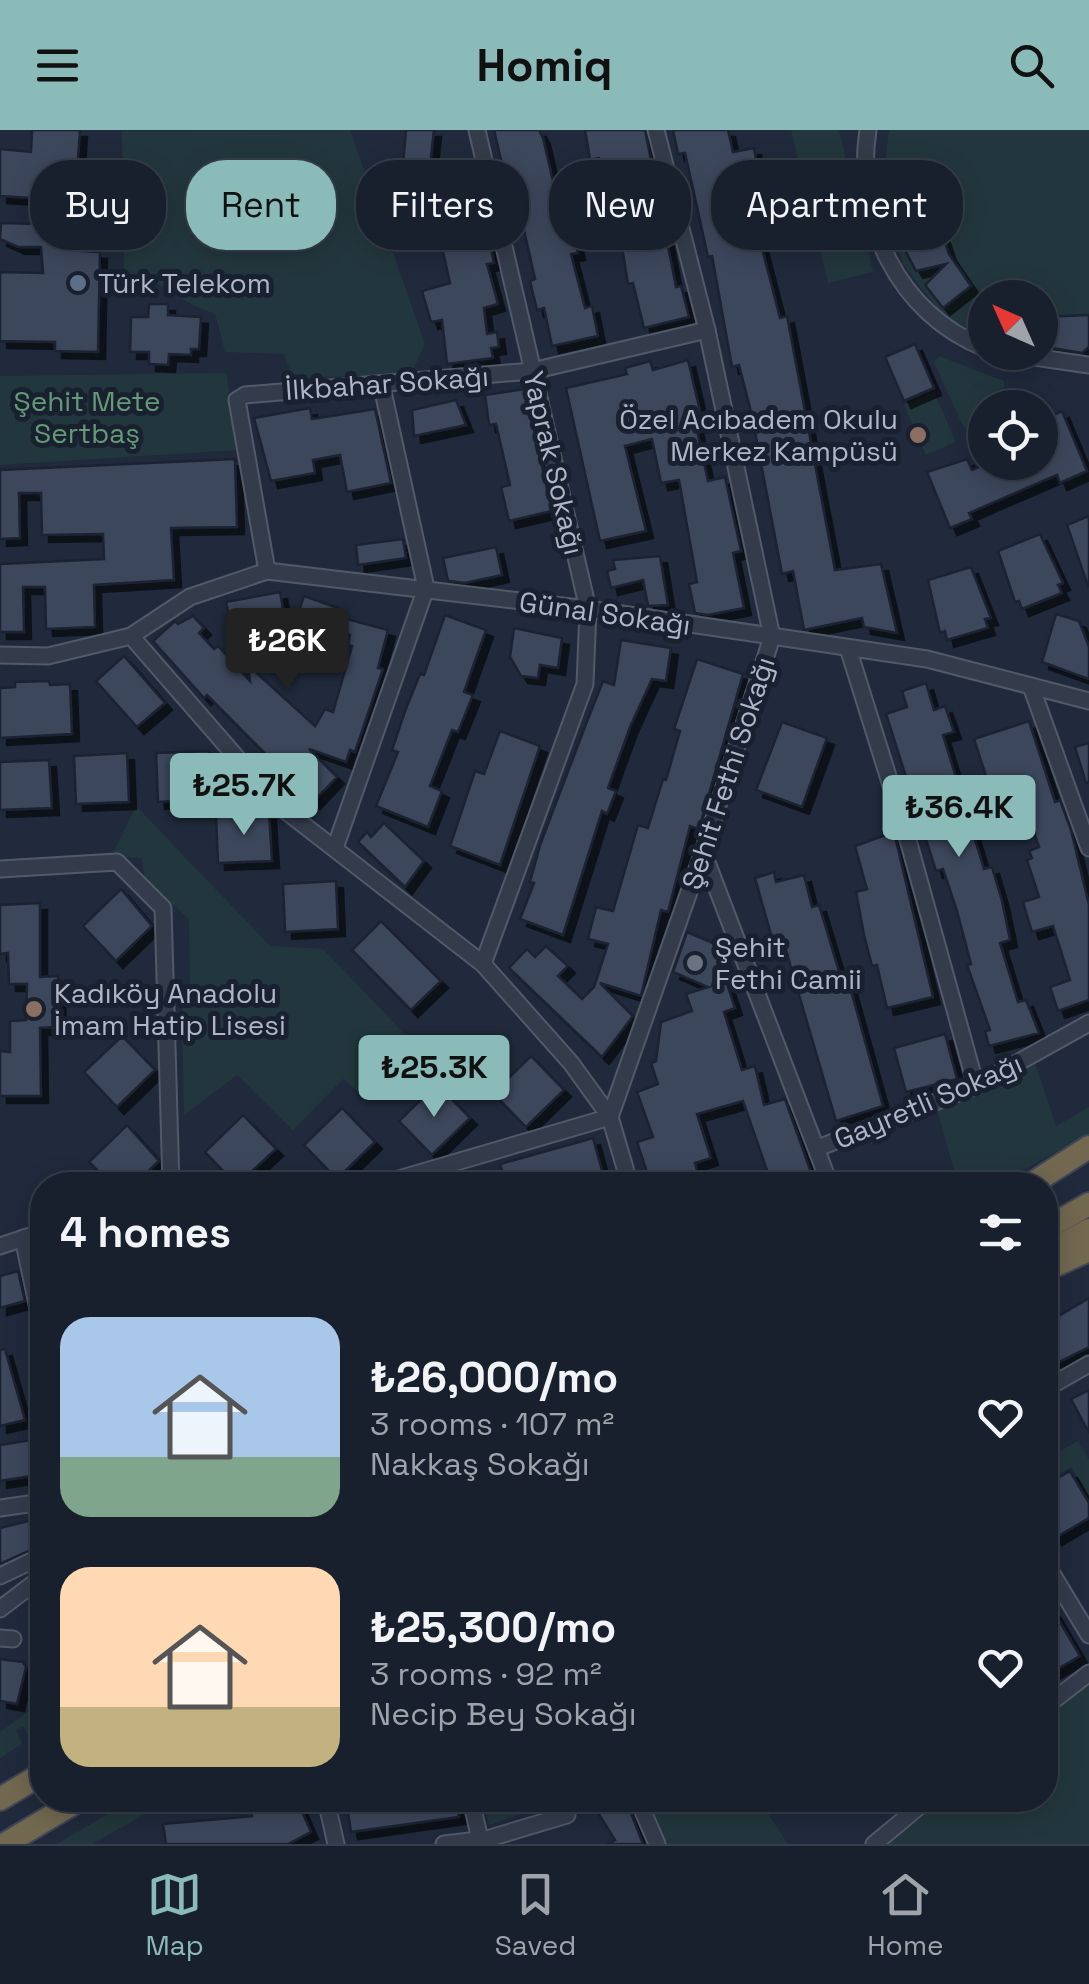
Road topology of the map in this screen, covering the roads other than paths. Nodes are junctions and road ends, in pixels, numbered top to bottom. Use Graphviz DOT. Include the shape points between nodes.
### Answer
graph roads {
  1 [pos="477,130"];
  2 [pos="656,130"];
  3 [pos="868,130"];
  4 [pos="707,330"];
  5 [pos="968,339"];
  6 [pos="1058,360"];
  7 [pos="1089,365"];
  8 [pos="532,371"];
  9 [pos="382,387"];
  10 [pos="267,571"];
  11 [pos="426,588"];
  12 [pos="588,609"];
  13 [pos="131,636"];
  14 [pos="772,638"];
  15 [pos="848,648"];
  16 [pos="0,655"];
  17 [pos="1030,686"];
  18 [pos="1089,701"];
  19 [pos="335,848"];
  20 [pos="1089,848"];
  21 [pos="703,852"];
  22 [pos="0,868"];
  23 [pos="483,964"];
  24 [pos="1089,1023"];
  25 [pos="976,1086"];
  26 [pos="610,1117"];
  27 [pos="1089,1147"];
  28 [pos="818,1148"];
  29 [pos="1089,1164"];
  30 [pos="171,1172"];
  31 [pos="422,1172"];
  32 [pos="626,1172"];
  33 [pos="826,1172"];
  34 [pos="1050,1172"];
  35 [pos="1058,1180"];
  36 [pos="1089,1204"];
  37 [pos="1058,1222"];
  38 [pos="1089,1230"];
  39 [pos="30,1236"];
  40 [pos="23,1238"];
  41 [pos="0,1246"];
  42 [pos="1058,1247"];
  43 [pos="1089,1250"];
  44 [pos="1058,1264"];
  45 [pos="30,1271"];
  46 [pos="1089,1364"];
  47 [pos="1058,1382"];
  48 [pos="30,1504"];
  49 [pos="0,1508"];
  50 [pos="30,1562"];
  51 [pos="0,1576"];
  52 [pos="1058,1584"];
  53 [pos="30,1586"];
  54 [pos="0,1610"];
  55 [pos="1089,1635"];
  56 [pos="1089,1673"];
  57 [pos="1058,1697"];
  58 [pos="30,1781"];
  59 [pos="0,1800"];
  60 [pos="59,1812"];
  61 [pos="329,1812"];
  62 [pos="474,1812"];
  63 [pos="643,1812"];
  64 [pos="913,1812"];
  65 [pos="567,1815"];
  66 [pos="480,1841"];
  67 [pos="6,1844"];
  68 [pos="336,1844"];
  69 [pos="444,1844"];
  70 [pos="657,1844"];
  71 [pos="874,1844"];
  1 -- 8 [label="street, Yaprak Sokağı"];
  2 -- 4 [label="street, Şehit Fethi Sokağı"];
  3 -- 5 [label="street" via="866,190 876,235 899,279 931,318"];
  4 -- 8 [label="street, İlkbahar Sokağı"];
  4 -- 14 [label="street, Şehit Fethi Sokağı"];
  6 -- 7 [label="street"];
  8 -- 9 [label="street, İlkbahar Sokağı"];
  8 -- 12 [label="street, Yaprak Sokağı"];
  9 -- 10 [label="street, İlkbahar Sokağı" via="237,400"];
  9 -- 11 [label="street"];
  10 -- 11 [label="street, Günal Sokağı"];
  10 -- 13 [label="street, Günal Sokağı" via="190,597"];
  11 -- 12 [label="street, Günal Sokağı"];
  11 -- 19 [label="street"];
  12 -- 14 [label="street, Günal Sokağı"];
  12 -- 23 [label="street, Yaprak Sokağı" via="585,684"];
  13 -- 16 [label="street, Günal Sokağı" via="48,656"];
  13 -- 19 [label="street" via="278,805"];
  14 -- 15 [label="street, Günal Sokağı"];
  14 -- 21 [label="street, Şehit Fethi Sokağı"];
  15 -- 17 [label="street, Günal Sokağı" via="926,659"];
  15 -- 25 [label="street"];
  17 -- 18 [label="street, Günal Sokağı"];
  17 -- 20 [label="street"];
  19 -- 23 [label="street"];
  21 -- 26 [label="street, Şehit Fethi Sokağı"];
  21 -- 28 [label="street"];
  22 -- 30 [label="street" via="117,862 163,908"];
  23 -- 26 [label="street"];
  24 -- 25 [label="street, Gayretli Sokağı"];
  25 -- 28 [label="street, Gayretli Sokağı"];
  26 -- 31 [label="street"];
  26 -- 32 [label="street"];
  27 -- 34 [label="highway"];
  28 -- 33 [label="street"];
  29 -- 35 [label="highway"];
  36 -- 37 [label="highway"];
  38 -- 42 [label="highway"];
  39 -- 40 [label="street"];
  40 -- 41 [label="street"];
  40 -- 45 [label="street"];
  43 -- 44 [label="highway"];
  46 -- 47 [label="street"];
  48 -- 49 [label="street"];
  50 -- 51 [label="street"];
  52 -- 55 [label="street"];
  53 -- 54 [label="street"];
  56 -- 57 [label="street"];
  58 -- 59 [label="highway"];
  60 -- 67 [label="highway"];
  61 -- 68 [label="street"];
  62 -- 66 [label="street"];
  63 -- 70 [label="street"];
  64 -- 71 [label="street"];
  65 -- 66 [label="street"];
  66 -- 69 [label="street"];
}
